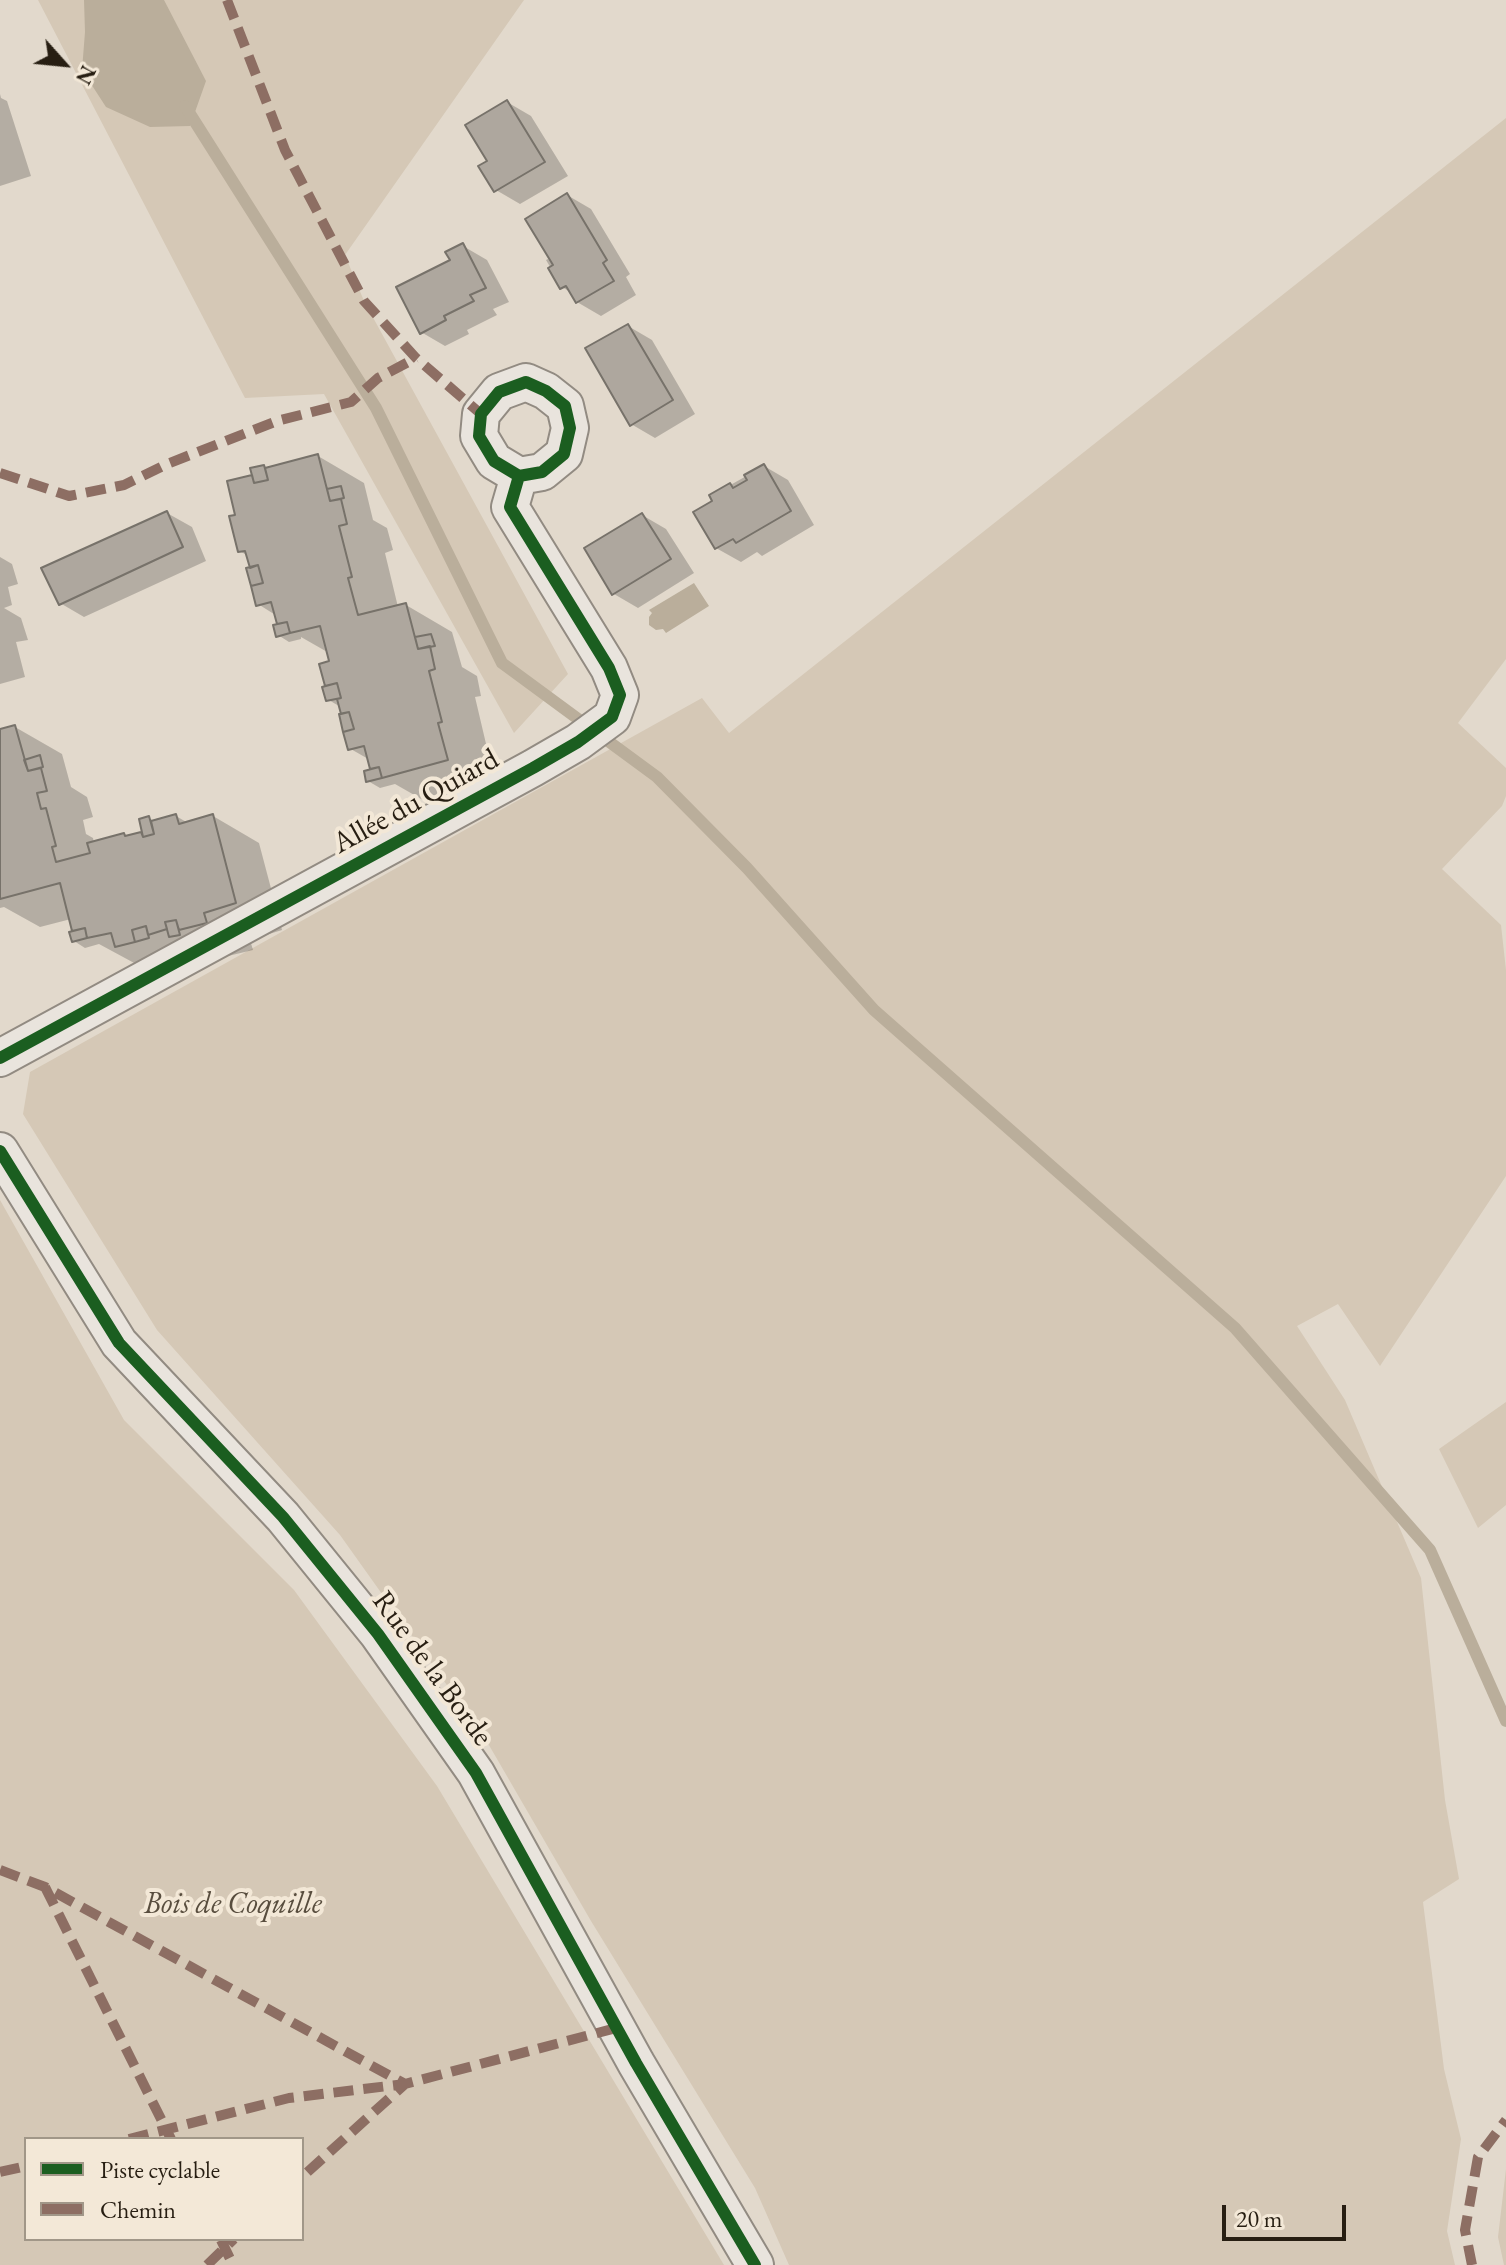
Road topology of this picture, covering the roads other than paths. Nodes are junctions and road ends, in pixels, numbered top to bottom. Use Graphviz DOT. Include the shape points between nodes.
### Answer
graph roads {
  1 [pos="519,476"];
  2 [pos="0,1058"];
  3 [pos="0,1151"];
  4 [pos="755,2265"];
  1 -- 2 [label="street, Allée du Quiard" via="510,507 609,668 620,695 612,717 578,742"];
  3 -- 4 [label="street, Rue de la Borde" via="119,1343 283,1517 378,1634 476,1773"];
}
